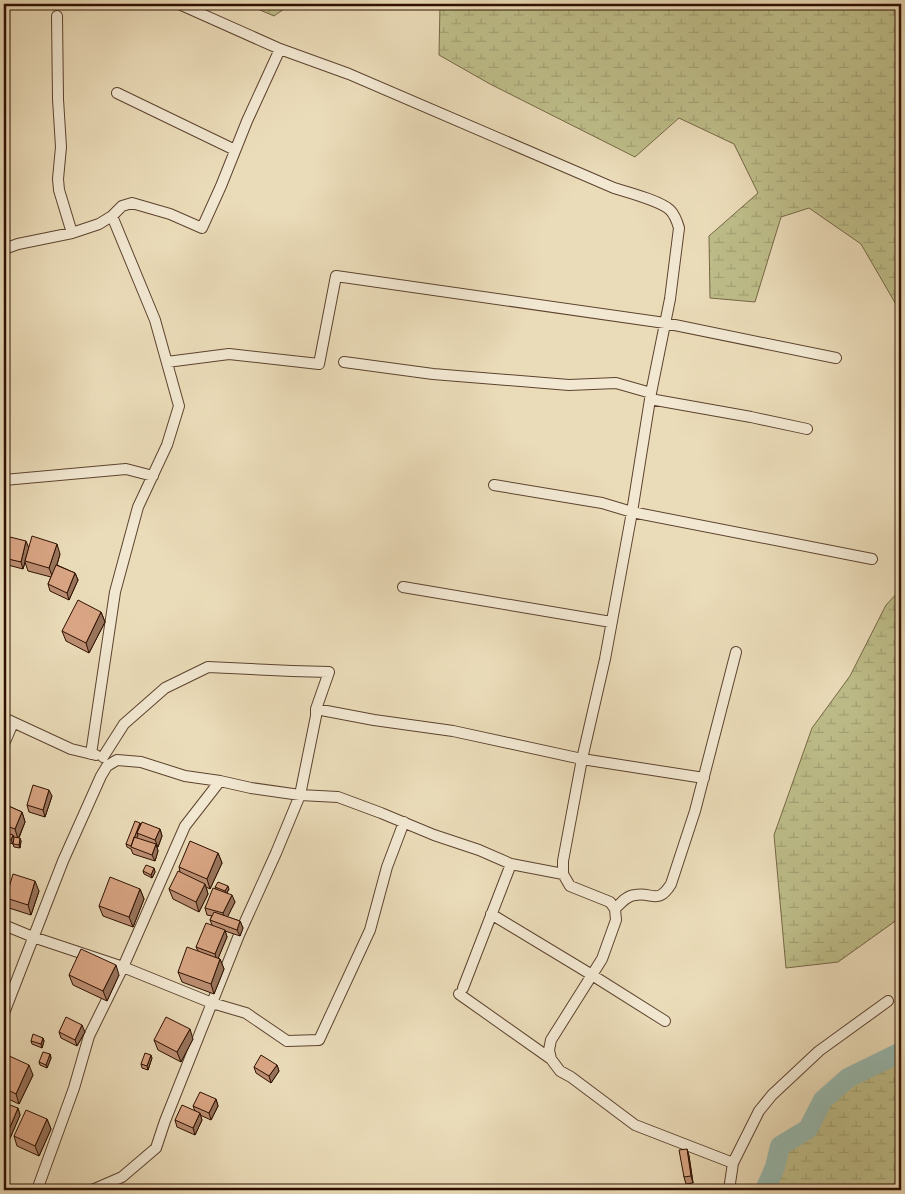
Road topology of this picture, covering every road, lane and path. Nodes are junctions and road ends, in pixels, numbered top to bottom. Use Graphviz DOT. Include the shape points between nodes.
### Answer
graph roads {
  1 [pos="179,4"];
  2 [pos="57,16"];
  3 [pos="280,48"];
  4 [pos="118,93"];
  5 [pos="235,150"];
  6 [pos="112,216"];
  7 [pos="72,233"];
  8 [pos="4,249"];
  9 [pos="665,323"];
  10 [pos="836,358"];
  11 [pos="167,362"];
  12 [pos="344,362"];
  13 [pos="650,396"];
  14 [pos="807,429"];
  15 [pos="152,476"];
  16 [pos="4,480"];
  17 [pos="494,485"];
  18 [pos="632,512"];
  19 [pos="872,559"];
  20 [pos="402,587"];
  21 [pos="611,622"];
  22 [pos="736,652"];
  23 [pos="316,709"];
  24 [pos="8,721"];
  25 [pos="4,744"];
  26 [pos="91,754"];
  27 [pos="103,757"];
  28 [pos="582,759"];
  29 [pos="117,760"];
  30 [pos="704,778"];
  31 [pos="220,781"];
  32 [pos="300,795"];
  33 [pos="404,822"];
  34 [pos="511,864"];
  35 [pos="563,874"];
  36 [pos="615,909"];
  37 [pos="491,914"];
  38 [pos="4,926"];
  39 [pos="33,937"];
  40 [pos="123,967"];
  41 [pos="592,975"];
  42 [pos="888,1001"];
  43 [pos="212,1003"];
  44 [pos="4,1013"];
  45 [pos="665,1021"];
  46 [pos="550,1059"];
  47 [pos="733,1163"];
  48 [pos="37,1190"];
  49 [pos="92,1190"];
  50 [pos="729,1190"];
  1 -- 3 [label="street"];
  2 -- 7 [label="street" via="61,147 58,179"];
  3 -- 5 [label="street"];
  3 -- 9 [label="street" via="670,209 679,228"];
  4 -- 5 [label="street"];
  5 -- 6 [label="street" via="202,228 132,203 122,206"];
  6 -- 7 [label="street"];
  6 -- 11 [label="street" via="156,320"];
  7 -- 8 [label="street"];
  9 -- 10 [label="street"];
  9 -- 11 [label="street" via="336,276 319,364 229,354"];
  9 -- 13 [label="street"];
  11 -- 15 [label="street" via="179,406 167,445"];
  12 -- 13 [label="street" via="433,374 569,385 616,384"];
  13 -- 14 [label="street"];
  13 -- 18 [label="street"];
  15 -- 16 [label="street" via="126,469"];
  15 -- 26 [label="street" via="138,507 115,592"];
  17 -- 18 [label="street" via="602,503"];
  18 -- 19 [label="street"];
  18 -- 21 [label="street"];
  20 -- 21 [label="street"];
  21 -- 28 [label="street"];
  22 -- 30 [label="street"];
  23 -- 27 [label="street" via="329,672 208,667 164,688 124,724"];
  23 -- 28 [label="street" via="453,731"];
  23 -- 32 [label="street"];
  24 -- 25 [label="street"];
  24 -- 26 [label="street" via="71,749"];
  26 -- 27 [label="street"];
  27 -- 29 [label="street"];
  28 -- 30 [label="street"];
  28 -- 35 [label="street"];
  29 -- 31 [label="street" via="141,762 184,776"];
  29 -- 39 [label="street" via="107,766 101,776"];
  30 -- 36 [label="street" via="666,893 657,897 635,895"];
  31 -- 32 [label="street"];
  31 -- 40 [label="street" via="185,826"];
  32 -- 33 [label="street" via="338,797"];
  32 -- 43 [label="street"];
  33 -- 34 [label="street"];
  33 -- 43 [label="street" via="386,867 370,930 319,1040 287,1041 246,1013"];
  34 -- 35 [label="street"];
  34 -- 37 [label="street"];
  35 -- 36 [label="street" via="570,886 610,902"];
  36 -- 41 [label="street" via="616,920 602,959"];
  37 -- 41 [label="street"];
  37 -- 46 [label="street" via="461,991"];
  38 -- 39 [label="street"];
  39 -- 40 [label="street"];
  39 -- 44 [label="street"];
  40 -- 43 [label="street"];
  40 -- 48 [label="street" via="89,1036"];
  41 -- 45 [label="street"];
  41 -- 46 [label="street" via="552,1040 548,1050"];
  42 -- 47 [label="street" via="819,1051 772,1095 759,1111"];
  43 -- 49 [label="street" via="156,1148 122,1177"];
  46 -- 47 [label="street" via="560,1071 636,1125"];
  47 -- 50 [label="street"];
}
